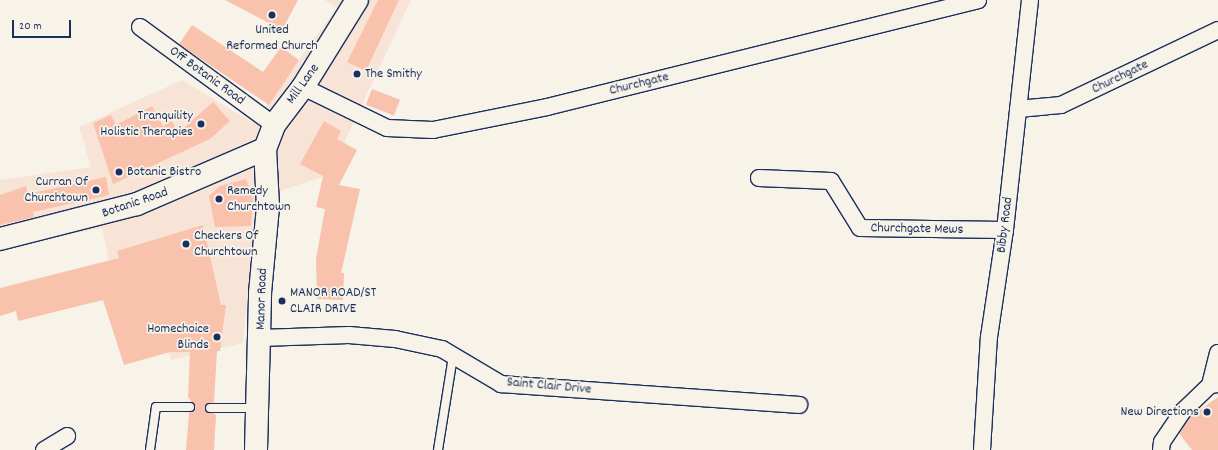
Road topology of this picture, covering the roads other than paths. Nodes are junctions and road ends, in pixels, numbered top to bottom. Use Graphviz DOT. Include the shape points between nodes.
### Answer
graph roads {
  1 [pos="357,0"];
  2 [pos="978,0"];
  3 [pos="1030,0"];
  4 [pos="140,27"];
  5 [pos="1218,30"];
  6 [pos="303,87"];
  7 [pos="1018,109"];
  8 [pos="274,125"];
  9 [pos="264,149"];
  10 [pos="759,178"];
  11 [pos="1005,230"];
  12 [pos="0,239"];
  13 [pos="260,338"];
  14 [pos="1218,352"];
  15 [pos="453,356"];
  16 [pos="1214,384"];
  17 [pos="799,405"];
  18 [pos="190,407"];
  19 [pos="210,408"];
  20 [pos="258,408"];
  21 [pos="67,436"];
  22 [pos="44,450"];
  23 [pos="150,450"];
  24 [pos="256,450"];
  25 [pos="438,450"];
  26 [pos="982,450"];
  27 [pos="1161,450"];
  1 -- 6 [label="main road, Mill Lane"];
  2 -- 6 [label="street, Churchgate" via="555,105 433,130 387,128"];
  3 -- 7 [label="street, Bibby Road"];
  4 -- 8 [label="street, Off Botanic Road"];
  5 -- 7 [label="street, Churchgate" via="1061,105"];
  6 -- 8 [label="main road, Mill Lane"];
  7 -- 11 [label="street, Bibby Road"];
  8 -- 9 [label="main road, Mill Lane"];
  9 -- 12 [label="main road, Botanic Road" via="137,204"];
  9 -- 13 [label="main road, Manor Road" via="268,206"];
  10 -- 11 [label="street, Churchgate Mews" via="831,181 860,228"];
  11 -- 26 [label="street, Bibby Road" via="989,337"];
  13 -- 15 [label="street, Saint Clair Drive" via="356,335 395,339 442,349"];
  13 -- 20 [label="main road, Manor Road"];
  14 -- 16 [label="street"];
  15 -- 17 [label="street, Saint Clair Drive" via="501,384"];
  15 -- 25 [label="lane"];
  16 -- 27 [label="street" via="1182,412 1162,442"];
  18 -- 23 [label="lane" via="156,407"];
  19 -- 20 [label="lane"];
  20 -- 24 [label="main road, Manor Road"];
  21 -- 22 [label="street"];
}
